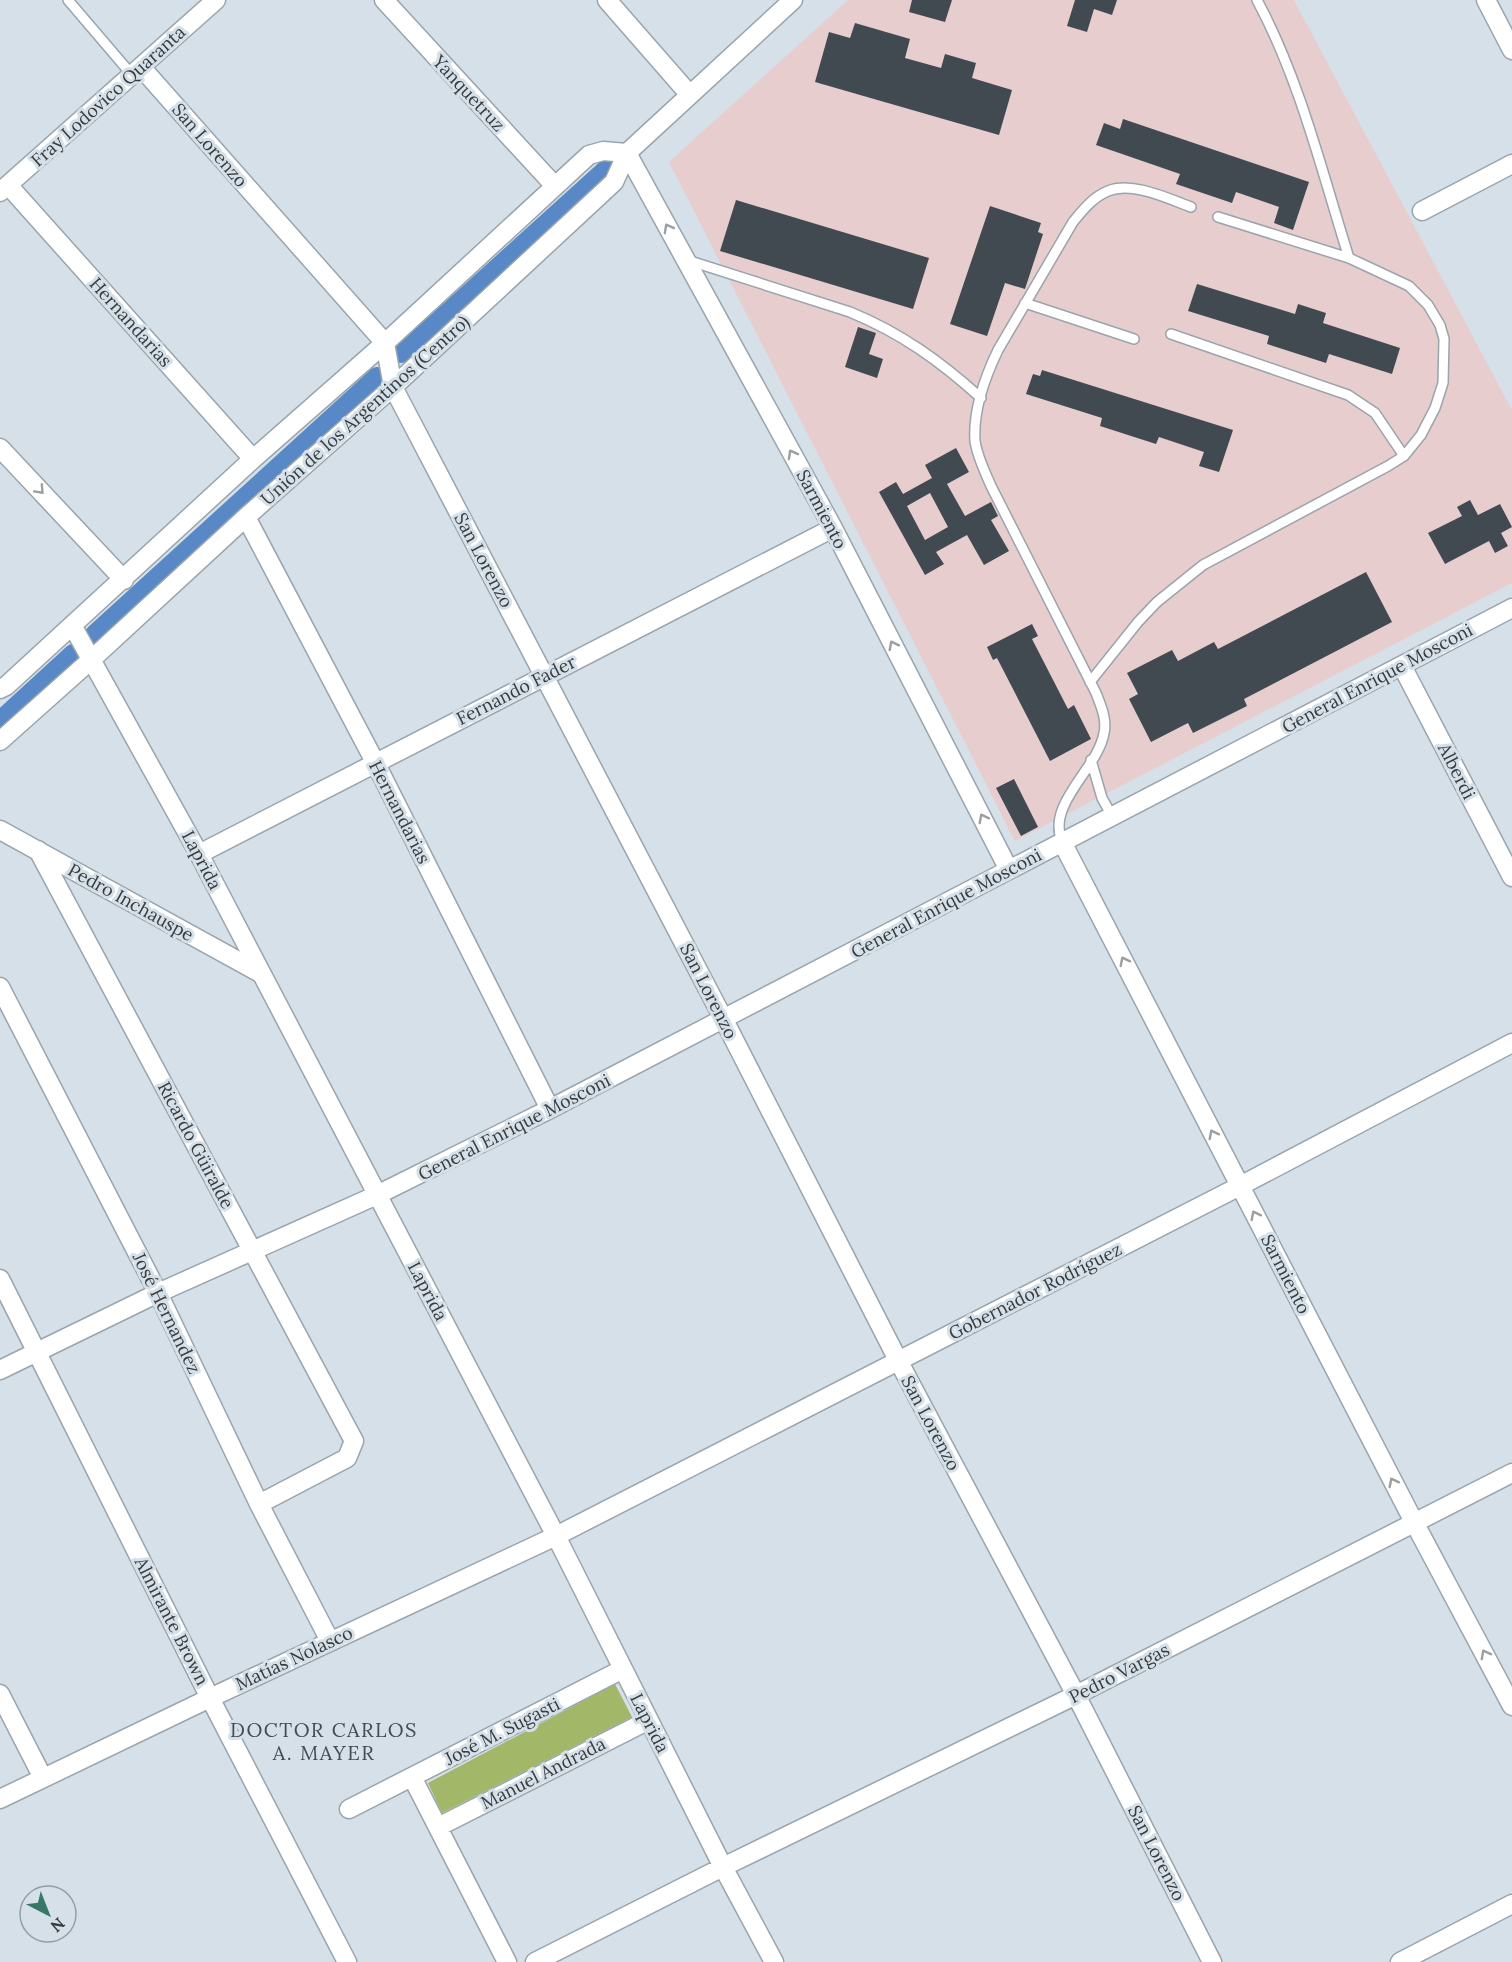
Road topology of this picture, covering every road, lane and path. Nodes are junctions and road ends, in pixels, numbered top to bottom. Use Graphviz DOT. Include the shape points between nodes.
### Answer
graph roads {
  1 [pos="68,0"];
  2 [pos="216,0"];
  3 [pos="384,0"];
  4 [pos="607,0"];
  5 [pos="793,0"];
  6 [pos="1257,0"];
  7 [pos="1486,0"];
  8 [pos="1512,50"];
  9 [pos="136,71"];
  10 [pos="690,95"];
  11 [pos="627,153"];
  12 [pos="1512,164"];
  13 [pos="554,185"];
  14 [pos="4,189"];
  15 [pos="1191,207"];
  16 [pos="1422,211"];
  17 [pos="1218,217"];
  18 [pos="1349,258"];
  19 [pos="685,259"];
  20 [pos="1025,303"];
  21 [pos="1171,334"];
  22 [pos="1134,339"];
  23 [pos="385,344"];
  24 [pos="393,387"];
  25 [pos="981,398"];
  26 [pos="0,448"];
  27 [pos="1404,456"];
  28 [pos="253,459"];
  29 [pos="246,517"];
  30 [pos="833,528"];
  31 [pos="124,580"];
  32 [pos="1512,608"];
  33 [pos="72,625"];
  34 [pos="92,659"];
  35 [pos="1402,666"];
  36 [pos="545,676"];
  37 [pos="1090,682"];
  38 [pos="0,689"];
  39 [pos="0,741"];
  40 [pos="1092,760"];
  41 [pos="375,762"];
  42 [pos="1112,816"];
  43 [pos="0,830"];
  44 [pos="1062,842"];
  45 [pos="38,850"];
  46 [pos="199,854"];
  47 [pos="1009,870"];
  48 [pos="1512,877"];
  49 [pos="262,974"];
  50 [pos="0,987"];
  51 [pos="724,1020"];
  52 [pos="1512,1043"];
  53 [pos="550,1109"];
  54 [pos="1240,1186"];
  55 [pos="377,1195"];
  56 [pos="253,1251"];
  57 [pos="0,1279"];
  58 [pos="158,1293"];
  59 [pos="36,1352"];
  60 [pos="899,1362"];
  61 [pos="0,1370"];
  62 [pos="1512,1473"];
  63 [pos="259,1504"];
  64 [pos="1414,1522"];
  65 [pos="556,1536"];
  66 [pos="330,1641"];
  67 [pos="624,1669"];
  68 [pos="0,1694"];
  69 [pos="1076,1695"];
  70 [pos="1510,1697"];
  71 [pos="210,1698"];
  72 [pos="649,1720"];
  73 [pos="412,1777"];
  74 [pos="43,1778"];
  75 [pos="0,1799"];
  76 [pos="349,1809"];
  77 [pos="438,1827"];
  78 [pos="723,1867"];
  79 [pos="1512,1904"];
  80 [pos="347,1962"];
  81 [pos="507,1962"];
  82 [pos="535,1962"];
  83 [pos="774,1962"];
  84 [pos="1212,1962"];
  85 [pos="1400,1962"];
  1 -- 9 [label="lane"];
  2 -- 9 [label="street, Fray Lodovico Quaranta"];
  3 -- 13 [label="street, Yanquetruz"];
  4 -- 10 [label="street"];
  5 -- 10 [label="street, Unión de los Argentinos (Centro)"];
  6 -- 18 [label="lane" via="1274,31"];
  7 -- 8 [label="street"];
  9 -- 14 [label="street, Fray Lodovico Quaranta"];
  9 -- 23 [label="street, San Lorenzo"];
  10 -- 11 [label="street, Unión de los Argentinos (Centro)"];
  11 -- 13 [label="street, Unión de los Argentinos (Centro)" via="603,151 589,155"];
  19 -- 11 [label="street, Sarmiento, one-way"];
  11 -- 24 [label="street, Unión de los Argentinos (Centro)" via="614,182"];
  12 -- 16 [label="street"];
  13 -- 23 [label="street, Unión de los Argentinos (Centro)"];
  14 -- 28 [label="street, Hernandarias"];
  15 -- 20 [label="lane" via="1134,189 1110,190 1089,204 1073,222"];
  17 -- 18 [label="lane"];
  18 -- 27 [label="lane" via="1408,286 1428,305 1444,339 1443,383 1435,408"];
  19 -- 25 [label="lane" via="870,320 911,342"];
  30 -- 19 [label="street, Sarmiento, one-way"];
  20 -- 22 [label="lane"];
  20 -- 25 [label="lane" via="990,366"];
  21 -- 27 [label="lane" via="1348,395 1375,413"];
  23 -- 24 [label="street, San Lorenzo"];
  23 -- 28 [label="street, Unión de los Argentinos (Centro)"];
  24 -- 29 [label="street, Unión de los Argentinos (Centro)"];
  24 -- 36 [label="street, San Lorenzo"];
  25 -- 37 [label="lane" via="975,442 980,459"];
  26 -- 31 [label="street, one-way"];
  27 -- 37 [label="lane" via="1203,565 1150,608"];
  28 -- 31 [label="street, Unión de los Argentinos (Centro)"];
  29 -- 34 [label="street, Unión de los Argentinos (Centro)"];
  29 -- 41 [label="street, Hernandarias"];
  30 -- 36 [label="street, Fernando Fader"];
  47 -- 30 [label="street, Sarmiento, one-way"];
  31 -- 33 [label="street, Unión de los Argentinos (Centro)"];
  32 -- 35 [label="street, General Enrique Mosconi"];
  33 -- 34 [label="street, Laprida"];
  33 -- 38 [label="street, Unión de los Argentinos (Centro)"];
  34 -- 39 [label="street, Unión de los Argentinos (Centro)"];
  34 -- 46 [label="street, Laprida"];
  35 -- 42 [label="street, General Enrique Mosconi"];
  35 -- 48 [label="street, Alberdi"];
  36 -- 41 [label="street, Fernando Fader"];
  36 -- 51 [label="street, San Lorenzo"];
  37 -- 40 [label="lane" via="1105,721 1104,734"];
  40 -- 42 [label="lane" via="1102,798"];
  40 -- 44 [label="lane" via="1059,820"];
  41 -- 46 [label="street, Fernando Fader"];
  41 -- 53 [label="street, Hernandarias"];
  42 -- 44 [label="street, General Enrique Mosconi"];
  43 -- 45 [label="street, Pedro Inchauspe"];
  44 -- 47 [label="street, General Enrique Mosconi"];
  54 -- 44 [label="street, Sarmiento, one-way"];
  45 -- 49 [label="street, Pedro Inchauspe"];
  45 -- 56 [label="street, Ricardo Güiralde"];
  46 -- 49 [label="street, Laprida"];
  47 -- 51 [label="street, General Enrique Mosconi"];
  49 -- 55 [label="street, Laprida"];
  50 -- 58 [label="street, José Hernandez"];
  51 -- 53 [label="street, General Enrique Mosconi"];
  51 -- 60 [label="street, San Lorenzo"];
  52 -- 54 [label="street, Gobernador Rodríguez"];
  53 -- 55 [label="street, General Enrique Mosconi"];
  54 -- 60 [label="street, Gobernador Rodríguez"];
  64 -- 54 [label="street, Sarmiento, one-way"];
  55 -- 56 [label="street, General Enrique Mosconi"];
  55 -- 65 [label="street, Laprida"];
  56 -- 58 [label="street, General Enrique Mosconi"];
  56 -- 63 [label="street, Ricardo Güiralde" via="354,1441 347,1458"];
  57 -- 59 [label="street, Almirante Brown"];
  58 -- 59 [label="street, General Enrique Mosconi"];
  58 -- 63 [label="street, José Hernandez"];
  59 -- 61 [label="street, General Enrique Mosconi"];
  59 -- 71 [label="street, Almirante Brown"];
  60 -- 65 [label="street, Gobernador Rodríguez"];
  60 -- 69 [label="street, San Lorenzo"];
  62 -- 64 [label="street, Pedro Vargas"];
  63 -- 66 [label="street, José Hernandez"];
  64 -- 69 [label="street, Pedro Vargas"];
  70 -- 64 [label="street, Sarmiento, one-way"];
  65 -- 66 [label="street, Matías Nolasco"];
  65 -- 67 [label="street, Laprida"];
  66 -- 71 [label="street, Matías Nolasco"];
  67 -- 72 [label="street, Laprida"];
  67 -- 73 [label="street, José M. Sugasti"];
  68 -- 74 [label="street"];
  69 -- 78 [label="street, Pedro Vargas"];
  69 -- 84 [label="street, San Lorenzo"];
  71 -- 74 [label="street, Matías Nolasco"];
  71 -- 80 [label="street, Almirante Brown"];
  72 -- 77 [label="street, Manuel Andrada"];
  72 -- 78 [label="street, Laprida"];
  73 -- 76 [label="street, José M. Sugasti"];
  73 -- 77 [label="street"];
  74 -- 75 [label="street, Matías Nolasco"];
  77 -- 81 [label="street"];
  78 -- 82 [label="street, Pedro Vargas"];
  78 -- 83 [label="street, Laprida"];
  79 -- 85 [label="street"];
}
